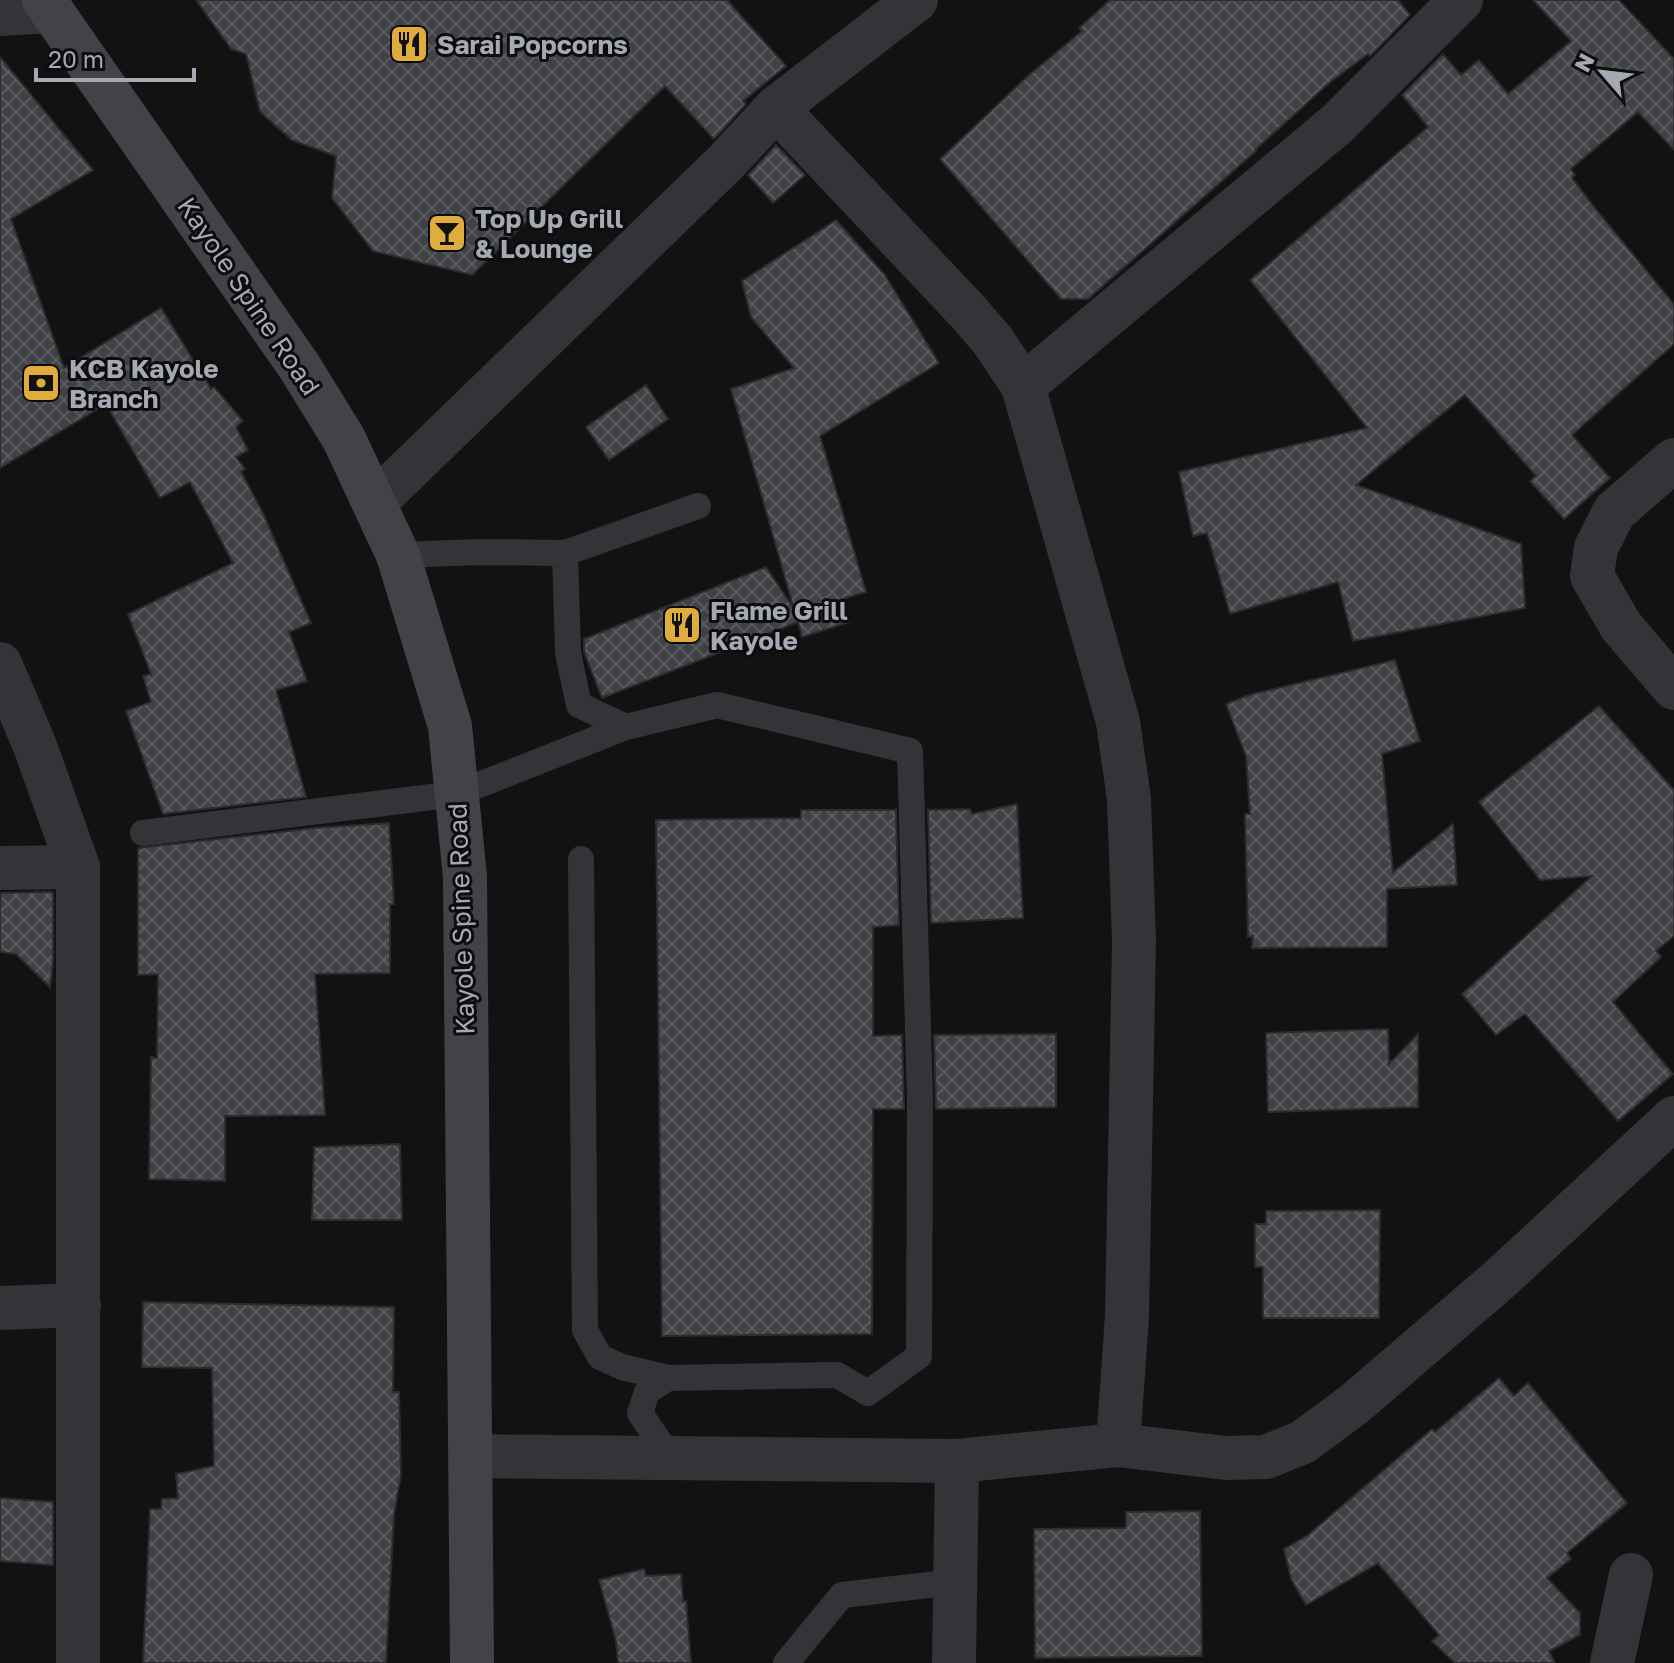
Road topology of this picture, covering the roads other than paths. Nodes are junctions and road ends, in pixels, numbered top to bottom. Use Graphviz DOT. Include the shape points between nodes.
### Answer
graph roads {
  1 [pos="916,0"];
  2 [pos="1461,0"];
  3 [pos="48,5"];
  4 [pos="0,14"];
  5 [pos="776,108"];
  6 [pos="1023,386"];
  7 [pos="1674,460"];
  8 [pos="375,502"];
  9 [pos="698,506"];
  10 [pos="565,553"];
  11 [pos="398,555"];
  12 [pos="0,664"];
  13 [pos="1674,688"];
  14 [pos="626,727"];
  15 [pos="456,794"];
  16 [pos="143,833"];
  17 [pos="581,859"];
  18 [pos="78,867"];
  19 [pos="0,868"];
  20 [pos="1674,1118"];
  21 [pos="79,1305"];
  22 [pos="0,1308"];
  23 [pos="668,1378"];
  24 [pos="1118,1445"];
  25 [pos="471,1456"];
  26 [pos="670,1458"];
  27 [pos="957,1461"];
  28 [pos="1631,1575"];
  29 [pos="955,1582"];
  30 [pos="78,1663"];
  31 [pos="472,1663"];
  32 [pos="786,1663"];
  33 [pos="954,1663"];
  34 [pos="1612,1663"];
  1 -- 5 [label="street"];
  2 -- 6 [label="street" via="1337,124"];
  3 -- 4 [label="street"];
  3 -- 8 [label="main road, Kayole Spine Road" via="299,366"];
  5 -- 6 [label="street" via="969,313"];
  5 -- 8 [label="street"];
  6 -- 24 [label="street" via="1118,722 1129,799 1134,956 1127,1316"];
  7 -- 13 [label="street" via="1614,512 1596,548 1592,576 1621,626"];
  8 -- 11 [label="main road, Kayole Spine Road"];
  9 -- 10 [label="lane"];
  10 -- 11 [label="lane"];
  10 -- 14 [label="lane" via="568,653 579,705"];
  11 -- 15 [label="main road, Kayole Spine Road" via="450,726"];
  12 -- 18 [label="street"];
  14 -- 15 [label="lane"];
  14 -- 23 [label="lane" via="717,705 910,751 920,1099 919,1356 868,1393 837,1375"];
  15 -- 16 [label="lane"];
  15 -- 25 [label="main road, Kayole Spine Road" via="465,877"];
  17 -- 23 [label="lane" via="585,1330 600,1357"];
  18 -- 19 [label="street"];
  18 -- 21 [label="street"];
  20 -- 24 [label="street" via="1501,1278 1303,1442 1266,1457 1226,1458"];
  21 -- 22 [label="street"];
  21 -- 30 [label="street"];
  23 -- 26 [label="lane" via="647,1392 640,1413"];
  24 -- 27 [label="street"];
  25 -- 26 [label="street"];
  25 -- 31 [label="main road, Kayole Spine Road"];
  26 -- 27 [label="street"];
  27 -- 29 [label="street"];
  28 -- 34 [label="street"];
  29 -- 32 [label="lane" via="842,1595"];
  29 -- 33 [label="street"];
}
